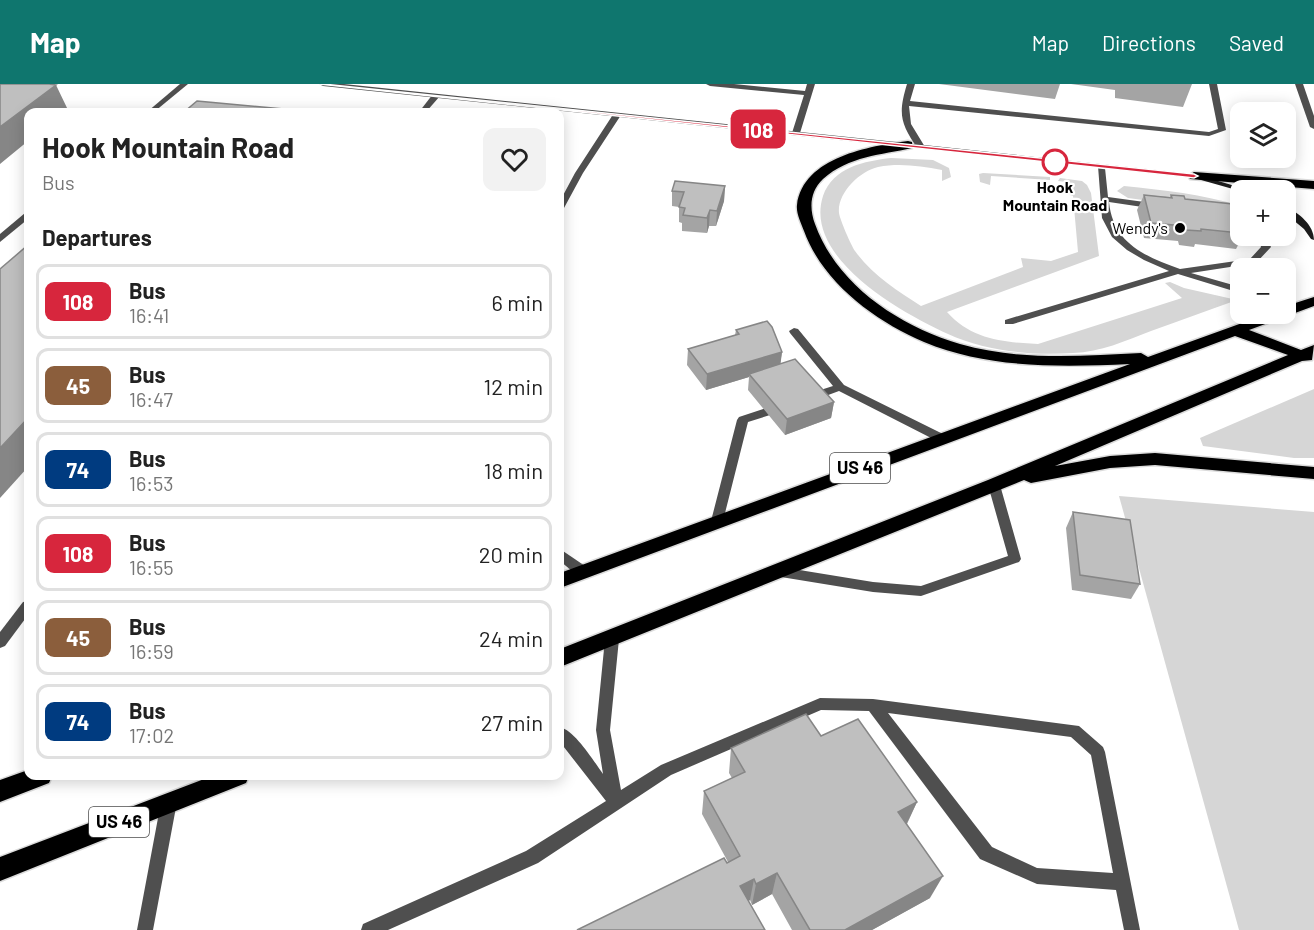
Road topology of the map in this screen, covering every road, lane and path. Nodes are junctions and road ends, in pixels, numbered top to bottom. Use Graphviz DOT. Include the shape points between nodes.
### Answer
graph roads {
  1 [pos="184,84"];
  2 [pos="323,84"];
  3 [pos="710,84"];
  4 [pos="811,84"];
  5 [pos="910,84"];
  6 [pos="1214,84"];
  7 [pos="1299,84"];
  8 [pos="808,93"];
  9 [pos="436,96"];
  10 [pos="905,103"];
  11 [pos="155,108"];
  12 [pos="426,108"];
  13 [pos="557,108"];
  14 [pos="564,109"];
  15 [pos="617,114"];
  16 [pos="1314,127"];
  17 [pos="796,133"];
  18 [pos="914,146"];
  19 [pos="1101,168"];
  20 [pos="1194,176"];
  21 [pos="1314,184"];
  22 [pos="1230,186"];
  23 [pos="1106,200"];
  24 [pos="564,201"];
  25 [pos="1161,206"];
  26 [pos="24,218"];
  27 [pos="1296,218"];
  28 [pos="1314,237"];
  29 [pos="0,239"];
  30 [pos="1266,246"];
  31 [pos="1176,272"];
  32 [pos="1230,287"];
  33 [pos="1314,301"];
  34 [pos="1296,306"];
  35 [pos="1009,322"];
  36 [pos="1250,324"];
  37 [pos="1233,330"];
  38 [pos="794,331"];
  39 [pos="1310,355"];
  40 [pos="1161,357"];
  41 [pos="840,387"];
  42 [pos="812,397"];
  43 [pos="766,412"];
  44 [pos="941,438"];
  45 [pos="1314,474"];
  46 [pos="994,485"];
  47 [pos="717,521"];
  48 [pos="564,557"];
  49 [pos="584,572"];
  50 [pos="781,572"];
  51 [pos="564,580"];
  52 [pos="24,611"];
  53 [pos="612,639"];
  54 [pos="0,642"];
  55 [pos="564,657"];
  56 [pos="873,705"];
  57 [pos="564,737"];
  58 [pos="30,780"];
  59 [pos="228,780"];
  60 [pos="0,791"];
  61 [pos="170,802"];
  62 [pos="616,802"];
  63 [pos="0,869"];
  64 [pos="1123,882"];
  65 [pos="149,926"];
  66 [pos="369,930"];
  67 [pos="1132,930"];
  1 -- 11 [label="street"];
  2 -- 9 [label="street"];
  3 -- 8 [label="street"];
  4 -- 8 [label="street"];
  5 -- 10 [label="street"];
  6 -- 10 [label="street" via="1222,127 1209,134"];
  7 -- 16 [label="street"];
  8 -- 17 [label="street"];
  9 -- 12 [label="street"];
  9 -- 13 [label="street"];
  10 -- 18 [label="street" via="904,119"];
  14 -- 15 [label="street"];
  15 -- 17 [label="street"];
  15 -- 24 [label="street"];
  17 -- 18 [label="street"];
  18 -- 19 [label="main road"];
  18 -- 40 [label="highway" via="873,150 848,158 827,170 806,193 804,208 809,230 825,258 856,292 912,330 994,357 1032,361"];
  19 -- 20 [label="main road"];
  19 -- 23 [label="street"];
  20 -- 21 [label="highway"];
  20 -- 22 [label="main road"];
  23 -- 25 [label="street"];
  23 -- 31 [label="street" via="1108,223 1124,246"];
  26 -- 29 [label="street"];
  27 -- 28 [label="main road"];
  30 -- 31 [label="street" via="1253,261"];
  31 -- 32 [label="street"];
  31 -- 35 [label="street"];
  33 -- 34 [label="highway"];
  36 -- 37 [label="highway, US 46"];
  37 -- 39 [label="highway"];
  37 -- 40 [label="highway, US 46"];
  38 -- 41 [label="street"];
  39 -- 46 [label="highway"];
  40 -- 44 [label="highway, US 46"];
  41 -- 42 [label="street"];
  41 -- 44 [label="street"];
  43 -- 47 [label="street" via="743,420"];
  44 -- 47 [label="highway, US 46"];
  45 -- 46 [label="highway" via="1155,459 1110,462"];
  46 -- 50 [label="highway"];
  46 -- 50 [label="street" via="1015,560 921,591 873,588"];
  47 -- 49 [label="highway, US 46"];
  48 -- 49 [label="street"];
  49 -- 51 [label="highway, US 46"];
  50 -- 53 [label="highway"];
  52 -- 54 [label="street"];
  53 -- 55 [label="highway"];
  53 -- 62 [label="street" via="603,730"];
  56 -- 62 [label="street" via="820,704 666,770"];
  56 -- 64 [label="street" via="986,853 1037,876"];
  56 -- 64 [label="street" via="1074,731 1098,752"];
  57 -- 62 [label="street"];
  58 -- 60 [label="highway"];
  59 -- 61 [label="highway, US 46"];
  61 -- 63 [label="highway, US 46"];
  61 -- 65 [label="street"];
  62 -- 66 [label="street" via="532,857"];
  64 -- 67 [label="street"];
}
